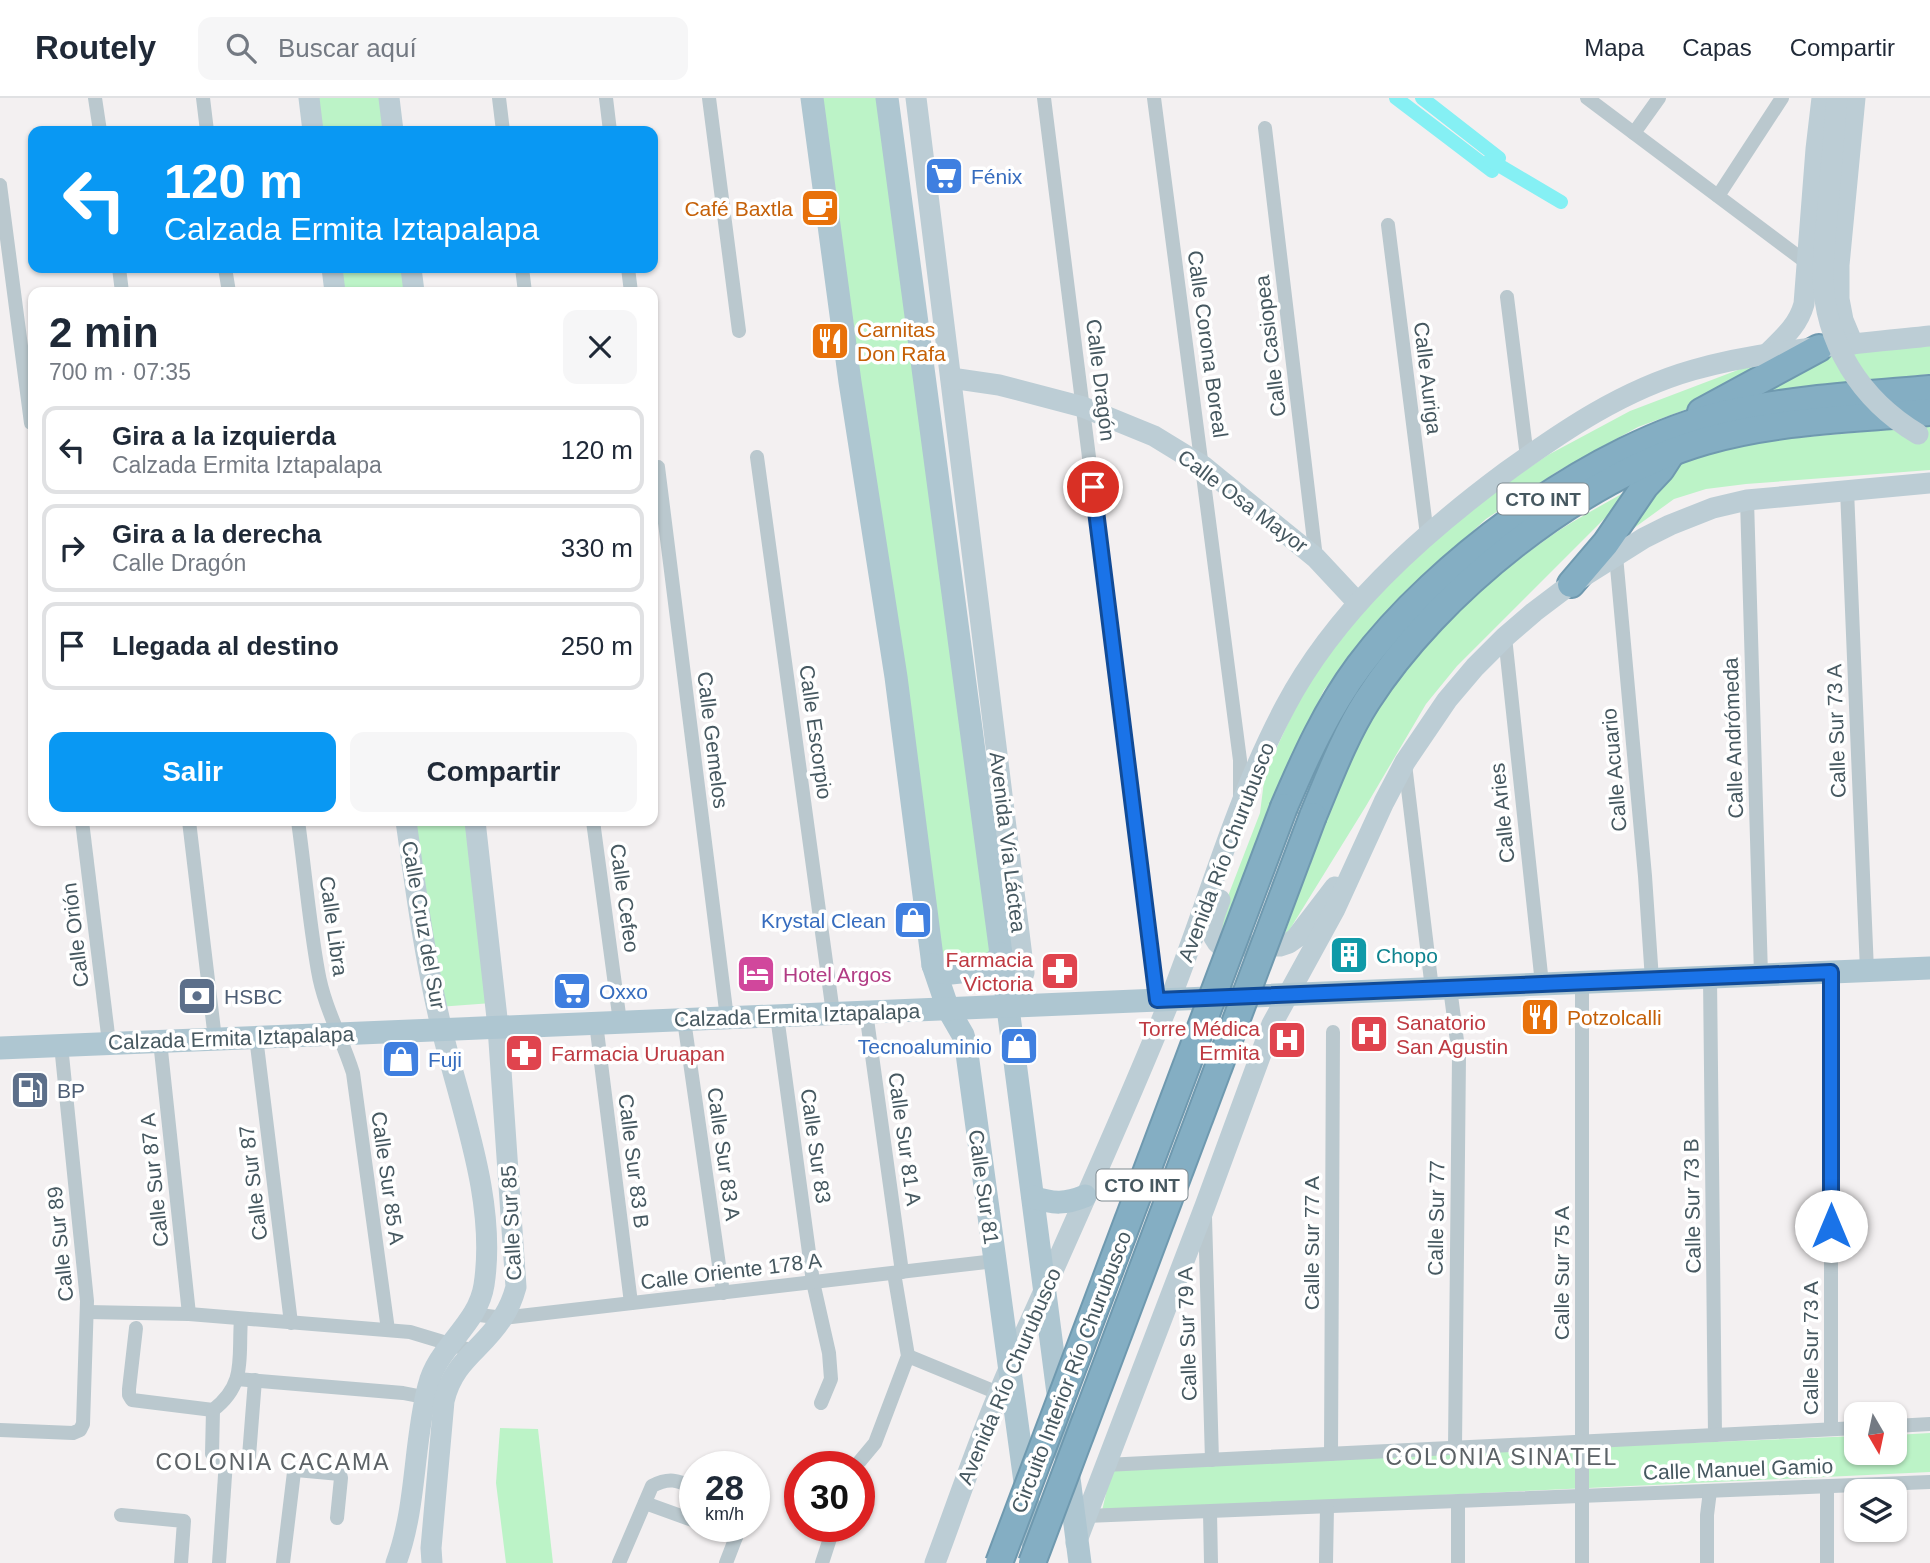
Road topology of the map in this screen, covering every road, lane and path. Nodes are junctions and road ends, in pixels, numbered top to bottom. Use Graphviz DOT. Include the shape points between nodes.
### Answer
graph roads {
  1 [pos="96,98"];
  2 [pos="203,98"];
  3 [pos="309,98"];
  4 [pos="388,98"];
  5 [pos="499,98"];
  6 [pos="606,98"];
  7 [pos="709,98"];
  8 [pos="813,98"];
  9 [pos="887,98"];
  10 [pos="916,98"];
  11 [pos="1044,98"];
  12 [pos="1154,98"];
  13 [pos="1587,98"];
  14 [pos="1659,98"];
  15 [pos="1782,98"];
  16 [pos="1827,101"];
  17 [pos="1854,108"];
  18 [pos="99,126"];
  19 [pos="206,126"];
  20 [pos="312,126"];
  21 [pos="392,126"];
  22 [pos="502,126"];
  23 [pos="610,126"];
  24 [pos="1265,128"];
  25 [pos="1634,133"];
  26 [pos="1816,149"];
  27 [pos="1850,154"];
  28 [pos="0,185"];
  29 [pos="1718,196"];
  30 [pos="1388,225"];
  31 [pos="1807,262"];
  32 [pos="1507,297"];
  33 [pos="739,331"];
  34 [pos="1930,336"];
  35 [pos="1853,344"];
  36 [pos="1819,348"];
  37 [pos="1767,354"];
  38 [pos="951,378"];
  39 [pos="1930,389"];
  40 [pos="28,400"];
  41 [pos="1083,407"];
  42 [pos="1930,412"];
  43 [pos="1930,441"];
  44 [pos="1671,442"];
  45 [pos="757,457"];
  46 [pos="1527,457"];
  47 [pos="1203,466"];
  48 [pos="658,475"];
  49 [pos="1930,483"];
  50 [pos="1847,490"];
  51 [pos="1747,500"];
  52 [pos="1427,535"];
  53 [pos="1616,556"];
  54 [pos="1316,558"];
  55 [pos="1571,583"];
  56 [pos="1358,603"];
  57 [pos="1505,637"];
  58 [pos="1405,762"];
  59 [pos="1251,776"];
  60 [pos="1240,803"];
  61 [pos="83,826"];
  62 [pos="191,826"];
  63 [pos="299,826"];
  64 [pos="407,826"];
  65 [pos="476,826"];
  66 [pos="594,826"];
  67 [pos="1361,852"];
  68 [pos="1001,954"];
  69 [pos="933,965"];
  70 [pos="1930,968"];
  71 [pos="1867,971"];
  72 [pos="1831,972"];
  73 [pos="1761,975"];
  74 [pos="1710,977"];
  75 [pos="1652,980"];
  76 [pos="1582,982"];
  77 [pos="1542,984"];
  78 [pos="1441,988"];
  79 [pos="1288,995"];
  80 [pos="1163,1000"];
  81 [pos="1007,1006"];
  82 [pos="948,1009"];
  83 [pos="866,1012"];
  84 [pos="833,1013"];
  85 [pos="777,1016"];
  86 [pos="727,1018"];
  87 [pos="684,1020"];
  88 [pos="620,1022"];
  89 [pos="596,1023"];
  90 [pos="498,1027"];
  91 [pos="442,1030"];
  92 [pos="1333,1032"];
  93 [pos="338,1034"];
  94 [pos="256,1037"];
  95 [pos="215,1039"];
  96 [pos="160,1041"];
  97 [pos="109,1043"];
  98 [pos="61,1045"];
  99 [pos="0,1048"];
  100 [pos="1085,1196"];
  101 [pos="1033,1197"];
  102 [pos="1205,1206"];
  103 [pos="995,1261"];
  104 [pos="898,1272"];
  105 [pos="813,1282"];
  106 [pos="1045,1289"];
  107 [pos="723,1293"];
  108 [pos="631,1303"];
  109 [pos="88,1312"];
  110 [pos="189,1314"];
  111 [pos="472,1314"];
  112 [pos="503,1318"];
  113 [pos="240,1320"];
  114 [pos="291,1323"];
  115 [pos="136,1328"];
  116 [pos="388,1330"];
  117 [pos="451,1344"];
  118 [pos="473,1351"];
  119 [pos="908,1356"];
  120 [pos="1010,1368"];
  121 [pos="237,1379"];
  122 [pos="255,1381"];
  123 [pos="998,1392"];
  124 [pos="435,1399"];
  125 [pos="821,1403"];
  126 [pos="213,1410"];
  127 [pos="1930,1424"];
  128 [pos="1908,1425"];
  129 [pos="1844,1428"];
  130 [pos="1831,1429"];
  131 [pos="0,1430"];
  132 [pos="1716,1435"];
  133 [pos="1583,1442"];
  134 [pos="1455,1448"];
  135 [pos="868,1451"];
  136 [pos="1331,1454"];
  137 [pos="1212,1460"];
  138 [pos="226,1461"];
  139 [pos="1105,1465"];
  140 [pos="679,1482"];
  141 [pos="1930,1482"];
  142 [pos="1827,1487"];
  143 [pos="1710,1491"];
  144 [pos="1583,1497"];
  145 [pos="1458,1502"];
  146 [pos="645,1503"];
  147 [pos="1328,1507"];
  148 [pos="1210,1512"];
  149 [pos="121,1515"];
  150 [pos="679,1515"];
  151 [pos="1086,1516"];
  152 [pos="337,1518"];
  153 [pos="731,1542"];
  154 [pos="829,1542"];
  155 [pos="1075,1556"];
  156 [pos="181,1563"];
  157 [pos="219,1563"];
  158 [pos="283,1563"];
  159 [pos="396,1563"];
  160 [pos="432,1563"];
  161 [pos="619,1563"];
  162 [pos="726,1563"];
  163 [pos="822,1563"];
  164 [pos="934,1563"];
  165 [pos="999,1563"];
  166 [pos="1034,1563"];
  167 [pos="1211,1563"];
  168 [pos="1326,1563"];
  169 [pos="1458,1563"];
  170 [pos="1582,1563"];
  171 [pos="1707,1563"];
  172 [pos="1826,1563"];
  1 -- 18 [label="street"];
  2 -- 19 [label="street"];
  3 -- 20 [label="main road"];
  4 -- 21 [label="main road"];
  5 -- 22 [label="street"];
  6 -- 23 [label="street"];
  7 -- 33 [label="street"];
  8 -- 69 [label="main road"];
  9 -- 68 [label="main road, Avenida Vía Láctea"];
  10 -- 38 [label="main road, Avenida Vía Láctea"];
  11 -- 41 [label="street, Calle Dragón"];
  12 -- 47 [label="street, Calle Corona Boreal"];
  13 -- 25 [label="street"];
  14 -- 25 [label="street"];
  15 -- 29 [label="street"];
  16 -- 17 [label="main road" via="1825,118 1834,124 1844,124"];
  16 -- 26 [label="main road"];
  16 -- 43 [label="main road, bridge" via="1824,293 1831,325 1843,358 1862,387 1888,414"];
  17 -- 27 [label="main road"];
  24 -- 54 [label="street, Calle Casiopea"];
  25 -- 29 [label="street"];
  26 -- 27 [label="main road" via="1823,140 1834,137 1847,145"];
  26 -- 31 [label="main road"];
  27 -- 35 [label="main road" via="1839,299"];
  28 -- 40 [label="street"];
  29 -- 31 [label="street"];
  30 -- 52 [label="street, Calle Auriga"];
  31 -- 37 [label="main road" via="1801,315"];
  32 -- 46 [label="street"];
  34 -- 35 [label="main road, Avenida Río Churubusco / CTO INT"];
  35 -- 36 [label="main road, Avenida Río Churubusco / CTO INT"];
  36 -- 37 [label="main road, Avenida Río Churubusco / CTO INT"];
  36 -- 44 [label="highway" via="1709,407"];
  37 -- 46 [label="main road, Avenida Río Churubusco / CTO INT" via="1695,370 1639,390 1576,423"];
  38 -- 41 [label="main road, Calle Osa Mayor"];
  38 -- 81 [label="main road, Avenida Vía Láctea" via="1024,973"];
  39 -- 44 [label="highway, Circuito Interior Río Churubusco / CTO INT" via="1724,415"];
  41 -- 47 [label="main road, Calle Osa Mayor" via="1154,436"];
  41 -- 80 [label="street, Calle Dragón"];
  42 -- 44 [label="highway, Circuito Interior Río Churubusco / CTO INT"];
  44 -- 55 [label="highway" via="1661,469"];
  44 -- 165 [label="highway, Circuito Interior Río Churubusco / CTO INT, bridge" via="1610,459 1541,500 1482,544 1412,606 1340,694 1284,807"];
  44 -- 166 [label="highway, Circuito Interior Río Churubusco / CTO INT, bridge" via="1644,464 1550,519 1458,593 1408,647 1365,704 1313,816"];
  45 -- 84 [label="street, Calle Escorpio"];
  46 -- 52 [label="main road, Avenida Río Churubusco / CTO INT"];
  47 -- 54 [label="main road, Calle Osa Mayor"];
  47 -- 60 [label="street, Calle Corona Boreal" via="1240,760"];
  48 -- 86 [label="street, Calle Gemelos"];
  49 -- 50 [label="main road, CTO INT"];
  50 -- 51 [label="main road, CTO INT"];
  50 -- 71 [label="street, Calle Sur 73 A"];
  51 -- 53 [label="main road, CTO INT" via="1682,520"];
  51 -- 73 [label="street, Calle Andrómeda"];
  52 -- 56 [label="main road, Avenida Río Churubusco / CTO INT"];
  53 -- 55 [label="main road, CTO INT"];
  53 -- 75 [label="street, Calle Acuario"];
  54 -- 56 [label="main road, Calle Osa Mayor"];
  55 -- 57 [label="main road, CTO INT"];
  56 -- 59 [label="main road, Avenida Río Churubusco / CTO INT" via="1302,678"];
  57 -- 58 [label="main road, CTO INT" via="1447,700"];
  57 -- 77 [label="street, Calle Aries"];
  58 -- 67 [label="main road, CTO INT"];
  58 -- 78 [label="street"];
  59 -- 60 [label="main road, Avenida Río Churubusco / CTO INT"];
  59 -- 67 [label="main road" via="1250,819 1211,923 1215,941 1221,946 1289,943"];
  60 -- 80 [label="main road, Avenida Río Churubusco / CTO INT"];
  61 -- 97 [label="street, Calle Orión"];
  62 -- 95 [label="street"];
  63 -- 93 [label="street, Calle Libra" via="318,972"];
  64 -- 91 [label="main road, Calle Cruz del Sur" via="421,930"];
  65 -- 90 [label="main road"];
  66 -- 88 [label="street, Calle Cefeo"];
  67 -- 79 [label="main road, CTO INT"];
  68 -- 69 [label="main road" via="989,969 951,973"];
  68 -- 81 [label="main road, Avenida Vía Láctea"];
  69 -- 82 [label="main road"];
  70 -- 71 [label="main road, Calzada Ermita Iztapalapa"];
  71 -- 72 [label="main road, Calzada Ermita Iztapalapa"];
  72 -- 73 [label="main road, Calzada Ermita Iztapalapa"];
  72 -- 130 [label="street, Calle Sur 73 A"];
  73 -- 74 [label="main road, Calzada Ermita Iztapalapa"];
  74 -- 75 [label="main road, Calzada Ermita Iztapalapa"];
  74 -- 132 [label="street, Calle Sur 73 B"];
  75 -- 76 [label="main road, Calzada Ermita Iztapalapa"];
  76 -- 77 [label="main road, Calzada Ermita Iztapalapa"];
  76 -- 133 [label="street, Calle Sur 75 A"];
  77 -- 78 [label="main road, Calzada Ermita Iztapalapa"];
  78 -- 79 [label="main road, Calzada Ermita Iztapalapa"];
  78 -- 134 [label="street, Calle Sur 77" via="1459,1056"];
  79 -- 80 [label="main road, Calzada Ermita Iztapalapa"];
  79 -- 102 [label="main road, CTO INT" via="1266,1038"];
  80 -- 81 [label="main road, Calzada Ermita Iztapalapa"];
  80 -- 100 [label="main road, Avenida Río Churubusco / CTO INT"];
  81 -- 82 [label="main road, Calzada Ermita Iztapalapa"];
  81 -- 101 [label="main road"];
  82 -- 83 [label="main road, Calzada Ermita Iztapalapa"];
  82 -- 103 [label="main road, Calle Sur 81" via="966,1046"];
  83 -- 84 [label="main road, Calzada Ermita Iztapalapa"];
  83 -- 104 [label="street, Calle Sur 81 A"];
  84 -- 85 [label="main road, Calzada Ermita Iztapalapa"];
  85 -- 86 [label="main road, Calzada Ermita Iztapalapa"];
  85 -- 105 [label="street, Calle Sur 83"];
  86 -- 87 [label="main road, Calzada Ermita Iztapalapa"];
  87 -- 88 [label="main road, Calzada Ermita Iztapalapa"];
  87 -- 107 [label="street, Calle Sur 83 A"];
  88 -- 89 [label="main road, Calzada Ermita Iztapalapa"];
  89 -- 90 [label="main road, Calzada Ermita Iztapalapa"];
  89 -- 108 [label="street, Calle Sur 83 B"];
  90 -- 91 [label="main road, Calzada Ermita Iztapalapa"];
  90 -- 112 [label="main road, Calle Sur 85" via="516,1277"];
  91 -- 93 [label="main road, Calzada Ermita Iztapalapa"];
  91 -- 111 [label="main road, Calle Sur 85" via="483,1193 485,1275"];
  92 -- 136 [label="street, Calle Sur 77 A"];
  93 -- 94 [label="main road, Calzada Ermita Iztapalapa"];
  93 -- 116 [label="street, Calle Sur 85 A" via="353,1073"];
  94 -- 95 [label="main road, Calzada Ermita Iztapalapa"];
  94 -- 114 [label="street, Calle Sur 87"];
  95 -- 96 [label="main road, Calzada Ermita Iztapalapa"];
  96 -- 97 [label="main road, Calzada Ermita Iztapalapa"];
  96 -- 110 [label="street, Calle Sur 87 A"];
  97 -- 98 [label="main road, Calzada Ermita Iztapalapa"];
  98 -- 99 [label="main road, Calzada Ermita Iztapalapa"];
  98 -- 109 [label="street, Calle Sur 89"];
  100 -- 101 [label="main road" via="1060,1203"];
  100 -- 106 [label="main road, Avenida Río Churubusco / CTO INT"];
  101 -- 106 [label="main road"];
  102 -- 137 [label="street, Calle Sur 79 A"];
  102 -- 139 [label="main road, CTO INT"];
  103 -- 104 [label="street, Calle Oriente 178 A"];
  103 -- 120 [label="main road, Calle Sur 81"];
  104 -- 105 [label="street, Calle Oriente 178 A"];
  104 -- 119 [label="street, Calle Sur 81 A"];
  105 -- 107 [label="street, Calle Oriente 178 A"];
  105 -- 125 [label="street, Calle Sur 83" via="831,1379"];
  106 -- 120 [label="main road, Avenida Río Churubusco / CTO INT"];
  106 -- 155 [label="main road"];
  107 -- 108 [label="street, Calle Oriente 178 A"];
  108 -- 112 [label="street, Calle Oriente 178 A"];
  109 -- 110 [label="street"];
  109 -- 131 [label="street, Calle Sur 89" via="80,1430"];
  110 -- 113 [label="street"];
  111 -- 112 [label="street, Calle Oriente 178 A"];
  111 -- 117 [label="main road, Calle Sur 85"];
  112 -- 118 [label="main road, Calle Sur 85"];
  113 -- 114 [label="street"];
  113 -- 121 [label="street"];
  114 -- 116 [label="street"];
  115 -- 126 [label="street" via="128,1395 132,1400"];
  116 -- 117 [label="street"];
  117 -- 118 [label="street"];
  117 -- 124 [label="main road, Calle Sur 85" via="428,1383"];
  118 -- 124 [label="main road, Calle Sur 85"];
  119 -- 123 [label="street"];
  119 -- 135 [label="street"];
  120 -- 123 [label="main road, Avenida Río Churubusco / CTO INT"];
  120 -- 166 [label="main road, Calle Sur 81"];
  121 -- 122 [label="street"];
  121 -- 126 [label="street" via="225,1401"];
  122 -- 124 [label="street"];
  122 -- 138 [label="street" via="249,1456"];
  123 -- 164 [label="main road, Avenida Río Churubusco / CTO INT"];
  124 -- 159 [label="main road, Calle Sur 85"];
  124 -- 160 [label="main road, Calle Sur 85"];
  126 -- 138 [label="street" via="212,1454 218,1461"];
  127 -- 128 [label="street"];
  129 -- 130 [label="street, Calle Manuel Gamio"];
  130 -- 132 [label="street, Calle Manuel Gamio"];
  132 -- 133 [label="street, Calle Manuel Gamio"];
  133 -- 134 [label="street, Calle Manuel Gamio"];
  133 -- 144 [label="street, Calle Sur 75 A"];
  134 -- 136 [label="street, Calle Manuel Gamio"];
  136 -- 137 [label="street, Calle Manuel Gamio"];
  137 -- 139 [label="street, Calle Manuel Gamio"];
  138 -- 157 [label="street"];
  139 -- 151 [label="main road, CTO INT"];
  140 -- 146 [label="street" via="663,1480 652,1486"];
  141 -- 142 [label="street, Calle Manuel Gamio"];
  142 -- 143 [label="street, Calle Manuel Gamio"];
  142 -- 172 [label="street"];
  143 -- 144 [label="street, Calle Manuel Gamio"];
  143 -- 171 [label="street"];
  144 -- 145 [label="street, Calle Manuel Gamio"];
  144 -- 170 [label="street, Calle Sur 75 A"];
  145 -- 147 [label="street, Calle Manuel Gamio"];
  145 -- 169 [label="street"];
  146 -- 150 [label="street"];
  146 -- 161 [label="street"];
  147 -- 148 [label="street, Calle Manuel Gamio"];
  147 -- 168 [label="street"];
  148 -- 151 [label="street, Calle Manuel Gamio"];
  148 -- 167 [label="street"];
  149 -- 156 [label="street" via="182,1520"];
  151 -- 155 [label="main road, CTO INT"];
  152 -- 158 [label="street" via="340,1474 296,1469"];
  153 -- 162 [label="street"];
  154 -- 163 [label="street"];
}
